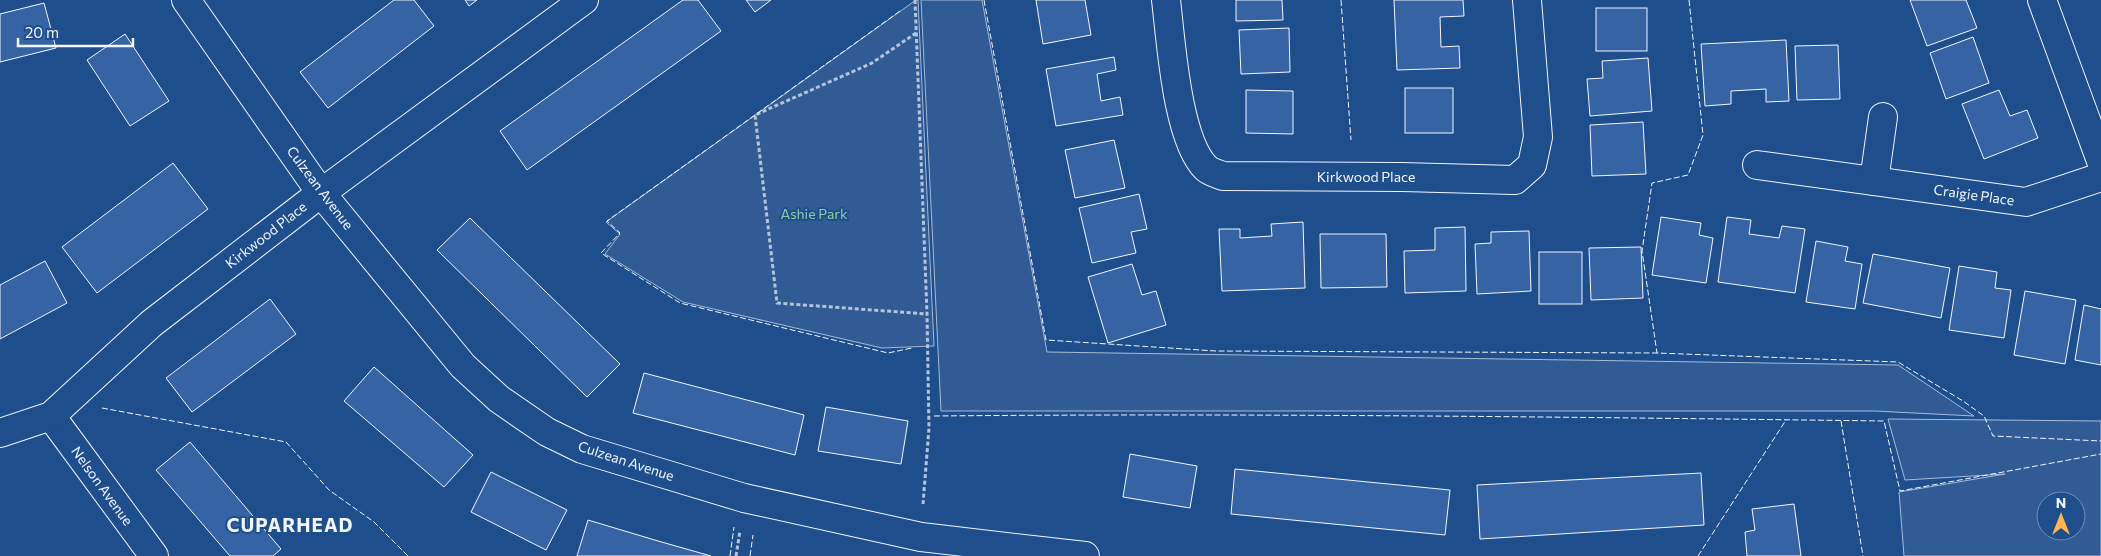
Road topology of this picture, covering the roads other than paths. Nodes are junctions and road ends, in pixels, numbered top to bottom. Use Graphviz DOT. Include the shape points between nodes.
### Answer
graph roads {
  1 [pos="186,0"];
  2 [pos="584,0"];
  3 [pos="1166,0"];
  4 [pos="1528,0"];
  5 [pos="2042,0"];
  6 [pos="1883,117"];
  7 [pos="2101,161"];
  8 [pos="1757,165"];
  9 [pos="2101,177"];
  10 [pos="1874,181"];
  11 [pos="321,193"];
  12 [pos="51,416"];
  13 [pos="0,433"];
  14 [pos="154,556"];
  15 [pos="1085,556"];
  1 -- 11 [label="street, Culzean Avenue"];
  2 -- 11 [label="street, Kirkwood Place"];
  3 -- 4 [label="street, Kirkwood Place" via="1181,115 1192,147 1206,168 1223,176 1515,180 1532,165 1538,137"];
  5 -- 7 [label="street"];
  6 -- 10 [label="street"];
  8 -- 10 [label="street, Craigie Place"];
  9 -- 10 [label="street, Craigie Place" via="2026,202"];
  11 -- 12 [label="street, Kirkwood Place" via="152,323"];
  11 -- 15 [label="street, Culzean Avenue" via="463,366 499,399 546,432 582,449 744,498 921,537"];
  12 -- 13 [label="street, Kirkwood Place"];
  12 -- 14 [label="street, Nelson Avenue"];
}
